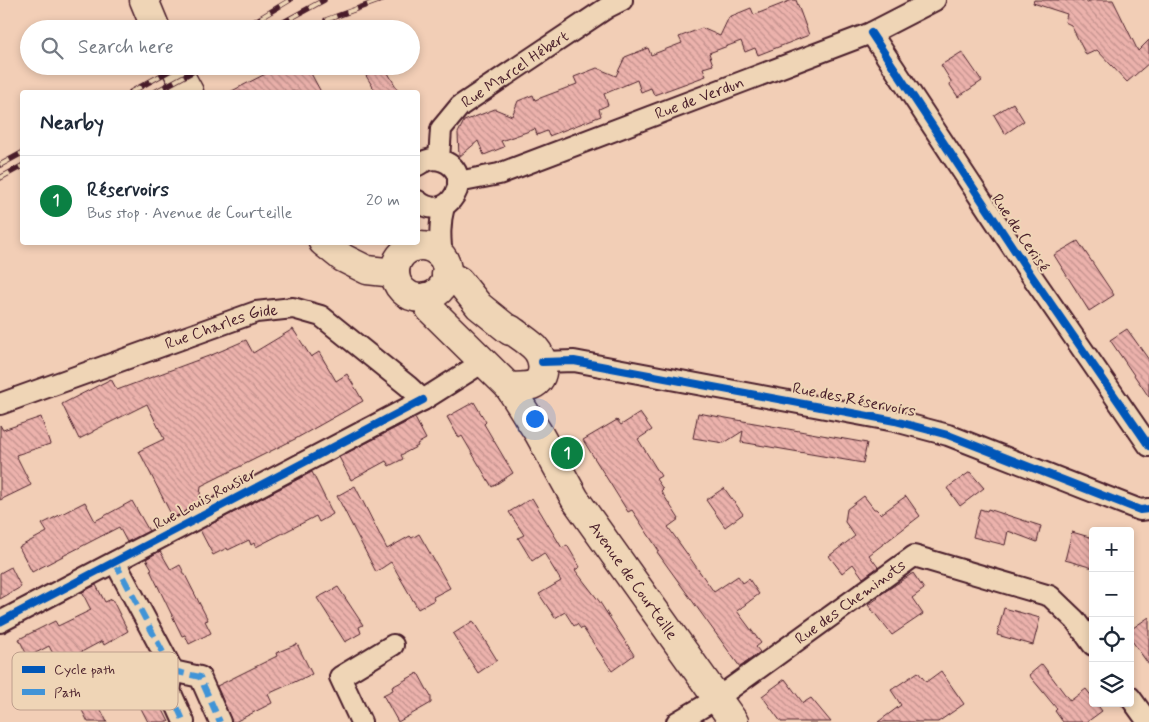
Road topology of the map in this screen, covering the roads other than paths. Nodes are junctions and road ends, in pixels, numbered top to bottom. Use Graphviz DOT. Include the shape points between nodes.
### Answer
graph roads {
  1 [pos="144,0"];
  2 [pos="622,0"];
  3 [pos="935,0"];
  4 [pos="152,20"];
  5 [pos="871,33"];
  6 [pos="180,75"];
  7 [pos="188,90"];
  8 [pos="439,159"];
  9 [pos="420,164"];
  10 [pos="458,182"];
  11 [pos="420,202"];
  12 [pos="444,206"];
  13 [pos="327,245"];
  14 [pos="410,246"];
  15 [pos="444,266"];
  16 [pos="395,273"];
  17 [pos="426,297"];
  18 [pos="483,362"];
  19 [pos="539,372"];
  20 [pos="509,387"];
  21 [pos="423,400"];
  22 [pos="0,404"];
  23 [pos="539,434"];
  24 [pos="1149,446"];
  25 [pos="1149,509"];
  26 [pos="115,562"];
  27 [pos="0,622"];
  28 [pos="1089,639"];
  29 [pos="393,645"];
  30 [pos="163,652"];
  31 [pos="178,672"];
  32 [pos="716,699"];
  33 [pos="1134,703"];
  34 [pos="178,709"];
  35 [pos="184,722"];
  36 [pos="220,722"];
  37 [pos="362,722"];
  38 [pos="677,722"];
  39 [pos="734,722"];
  40 [pos="1148,722"];
  1 -- 4 [label="street"];
  2 -- 8 [label="street, Rue Marcel Hébert" via="460,106 441,129"];
  3 -- 5 [label="street, Rue de Verdun"];
  5 -- 10 [label="street, Rue de Verdun" via="499,174"];
  5 -- 24 [label="street, Rue de Cerisé"];
  6 -- 7 [label="street"];
  8 -- 9 [label="street"];
  8 -- 10 [label="street" via="452,167"];
  10 -- 12 [label="street" via="454,196"];
  11 -- 12 [label="street" via="431,208"];
  12 -- 15 [label="street" via="439,236"];
  13 -- 16 [label="street" via="367,270"];
  14 -- 15 [label="street" via="428,246 435,250"];
  14 -- 16 [label="street" via="399,257"];
  15 -- 17 [label="street" via="442,286"];
  15 -- 19 [label="street" via="479,306 535,348 540,354"];
  16 -- 17 [label="street" via="396,281 406,293"];
  17 -- 18 [label="street, Avenue de Courteille" via="430,308"];
  18 -- 20 [label="street, Avenue de Courteille"];
  18 -- 21 [label="street, Rue Louis Rousier"];
  19 -- 20 [label="street" via="531,385"];
  19 -- 23 [label="street, Avenue de Courteille"];
  19 -- 25 [label="street, Rue des Réservoirs" via="574,361 895,421 948,435 1140,510"];
  20 -- 23 [label="street, Avenue de Courteille"];
  21 -- 22 [label="street, Rue Charles Gide" via="322,316 294,308 256,312"];
  21 -- 26 [label="street, Rue Louis Rousier"];
  23 -- 32 [label="street, Avenue de Courteille" via="575,499"];
  26 -- 27 [label="street, Rue Louis Rousier"];
  26 -- 30 [label="street"];
  28 -- 32 [label="street, Rue des Cheminots" via="1075,620 1050,596 914,556"];
  29 -- 37 [label="street" via="340,678"];
  31 -- 36 [label="street" via="200,677"];
  32 -- 38 [label="street"];
  32 -- 39 [label="street, Avenue de Courteille"];
  33 -- 40 [label="street"];
  34 -- 35 [label="street"];
}
